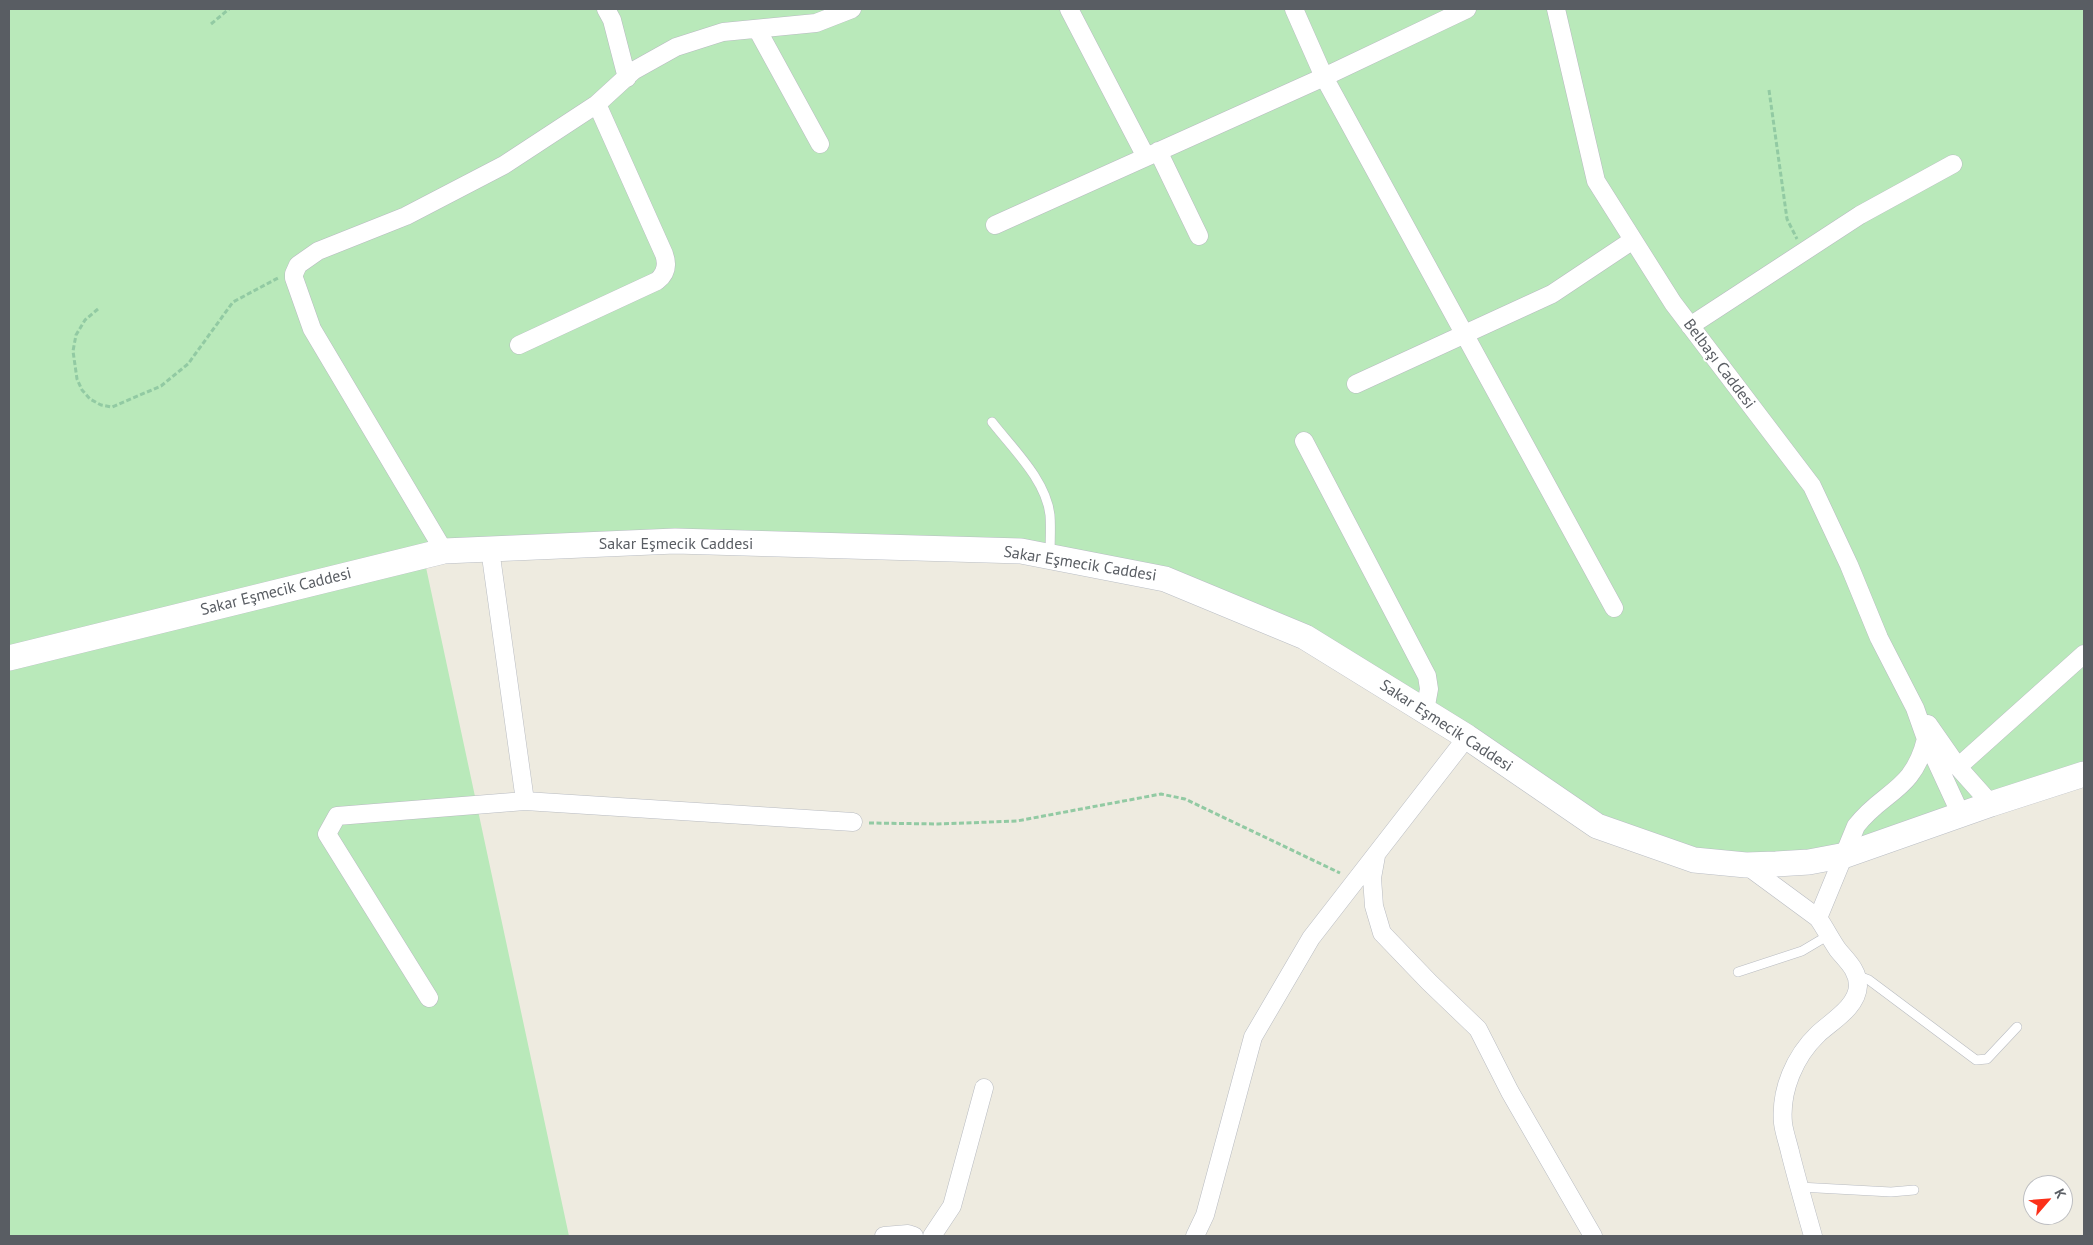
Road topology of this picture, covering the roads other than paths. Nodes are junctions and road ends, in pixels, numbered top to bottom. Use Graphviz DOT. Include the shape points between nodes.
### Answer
graph roads {
  1 [pos="606,9"];
  2 [pos="852,9"];
  3 [pos="1069,9"];
  4 [pos="1294,9"];
  5 [pos="1467,9"];
  6 [pos="1556,9"];
  7 [pos="757,29"];
  8 [pos="1324,77"];
  9 [pos="627,78"];
  10 [pos="597,104"];
  11 [pos="820,144"];
  12 [pos="1152,154"];
  13 [pos="1953,164"];
  14 [pos="994,225"];
  15 [pos="1199,236"];
  16 [pos="1633,240"];
  17 [pos="1690,326"];
  18 [pos="1464,334"];
  19 [pos="519,345"];
  20 [pos="1356,384"];
  21 [pos="992,422"];
  22 [pos="1304,441"];
  23 [pos="490,550"];
  24 [pos="444,552"];
  25 [pos="1050,557"];
  26 [pos="1614,608"];
  27 [pos="2084,654"];
  28 [pos="9,658"];
  29 [pos="1915,708"];
  30 [pos="1424,711"];
  31 [pos="1466,737"];
  32 [pos="1926,739"];
  33 [pos="1958,767"];
  34 [pos="2084,774"];
  35 [pos="525,801"];
  36 [pos="1991,804"];
  37 [pos="1961,815"];
  38 [pos="853,822"];
  39 [pos="1377,850"];
  40 [pos="1846,855"];
  41 [pos="1746,865"];
  42 [pos="1818,918"];
  43 [pos="1829,935"];
  44 [pos="1738,972"];
  45 [pos="1856,975"];
  46 [pos="430,998"];
  47 [pos="2017,1027"];
  48 [pos="984,1088"];
  49 [pos="1798,1187"];
  50 [pos="1914,1190"];
  51 [pos="884,1236"];
  52 [pos="914,1236"];
  53 [pos="932,1236"];
  54 [pos="1195,1236"];
  55 [pos="1593,1236"];
  56 [pos="1813,1236"];
  1 -- 9 [label="street" via="612,20"];
  2 -- 7 [label="street" via="816,23"];
  3 -- 12 [label="street"];
  4 -- 8 [label="street"];
  5 -- 8 [label="street"];
  6 -- 16 [label="street, Belbaşı Caddesi" via="1596,181"];
  7 -- 9 [label="street" via="723,32 676,47 633,71"];
  7 -- 11 [label="street"];
  8 -- 12 [label="street"];
  8 -- 18 [label="street"];
  9 -- 10 [label="street"];
  10 -- 19 [label="street" via="667,266 657,281"];
  10 -- 24 [label="street" via="504,165 406,216 318,251 295,269 294,278 312,329"];
  12 -- 14 [label="street"];
  12 -- 15 [label="street"];
  13 -- 17 [label="street" via="1860,214"];
  16 -- 17 [label="street, Belbaşı Caddesi"];
  16 -- 18 [label="street" via="1552,294"];
  17 -- 29 [label="street, Belbaşı Caddesi" via="1812,486 1879,638"];
  18 -- 20 [label="street"];
  18 -- 26 [label="street"];
  21 -- 25 [label="lane" via="1034,476 1043,494 1050,514"];
  22 -- 30 [label="street" via="1427,676 1429,689"];
  23 -- 24 [label="street, Sakar Eşmecik Caddesi"];
  23 -- 25 [label="street, Sakar Eşmecik Caddesi" via="675,541 1021,551"];
  23 -- 35 [label="street"];
  24 -- 28 [label="street, Sakar Eşmecik Caddesi"];
  25 -- 30 [label="street, Sakar Eşmecik Caddesi" via="1166,579 1305,637"];
  27 -- 33 [label="street"];
  29 -- 32 [label="street, Belbaşı Caddesi"];
  29 -- 33 [label="street, Belbaşı Caddesi"];
  30 -- 31 [label="street, Sakar Eşmecik Caddesi"];
  31 -- 39 [label="street"];
  31 -- 41 [label="street, Sakar Eşmecik Caddesi" via="1598,826 1694,860"];
  32 -- 37 [label="street, Belbaşı Caddesi"];
  32 -- 40 [label="street" via="1909,778 1865,815 1850,840"];
  33 -- 36 [label="street, Belbaşı Caddesi"];
  34 -- 36 [label="street, Sakar Eşmecik Caddesi"];
  35 -- 38 [label="street"];
  35 -- 46 [label="street" via="337,816 327,834"];
  36 -- 37 [label="street, Sakar Eşmecik Caddesi"];
  37 -- 40 [label="street, Sakar Eşmecik Caddesi"];
  39 -- 54 [label="street" via="1311,938 1254,1037 1205,1215"];
  39 -- 55 [label="street" via="1372,878 1374,906 1382,933 1478,1029 1510,1092"];
  40 -- 41 [label="street, Sakar Eşmecik Caddesi" via="1809,862"];
  40 -- 42 [label="street"];
  41 -- 42 [label="street"];
  42 -- 43 [label="street"];
  43 -- 44 [label="lane" via="1802,951"];
  43 -- 45 [label="street"];
  45 -- 47 [label="lane" via="1869,980 1976,1060 1986,1059"];
  45 -- 49 [label="street" via="1856,994 1847,1009 1799,1055 1785,1096 1783,1122"];
  48 -- 53 [label="street" via="952,1206"];
  49 -- 50 [label="lane" via="1891,1192"];
  49 -- 56 [label="street"];
  51 -- 52 [label="street"];
}
